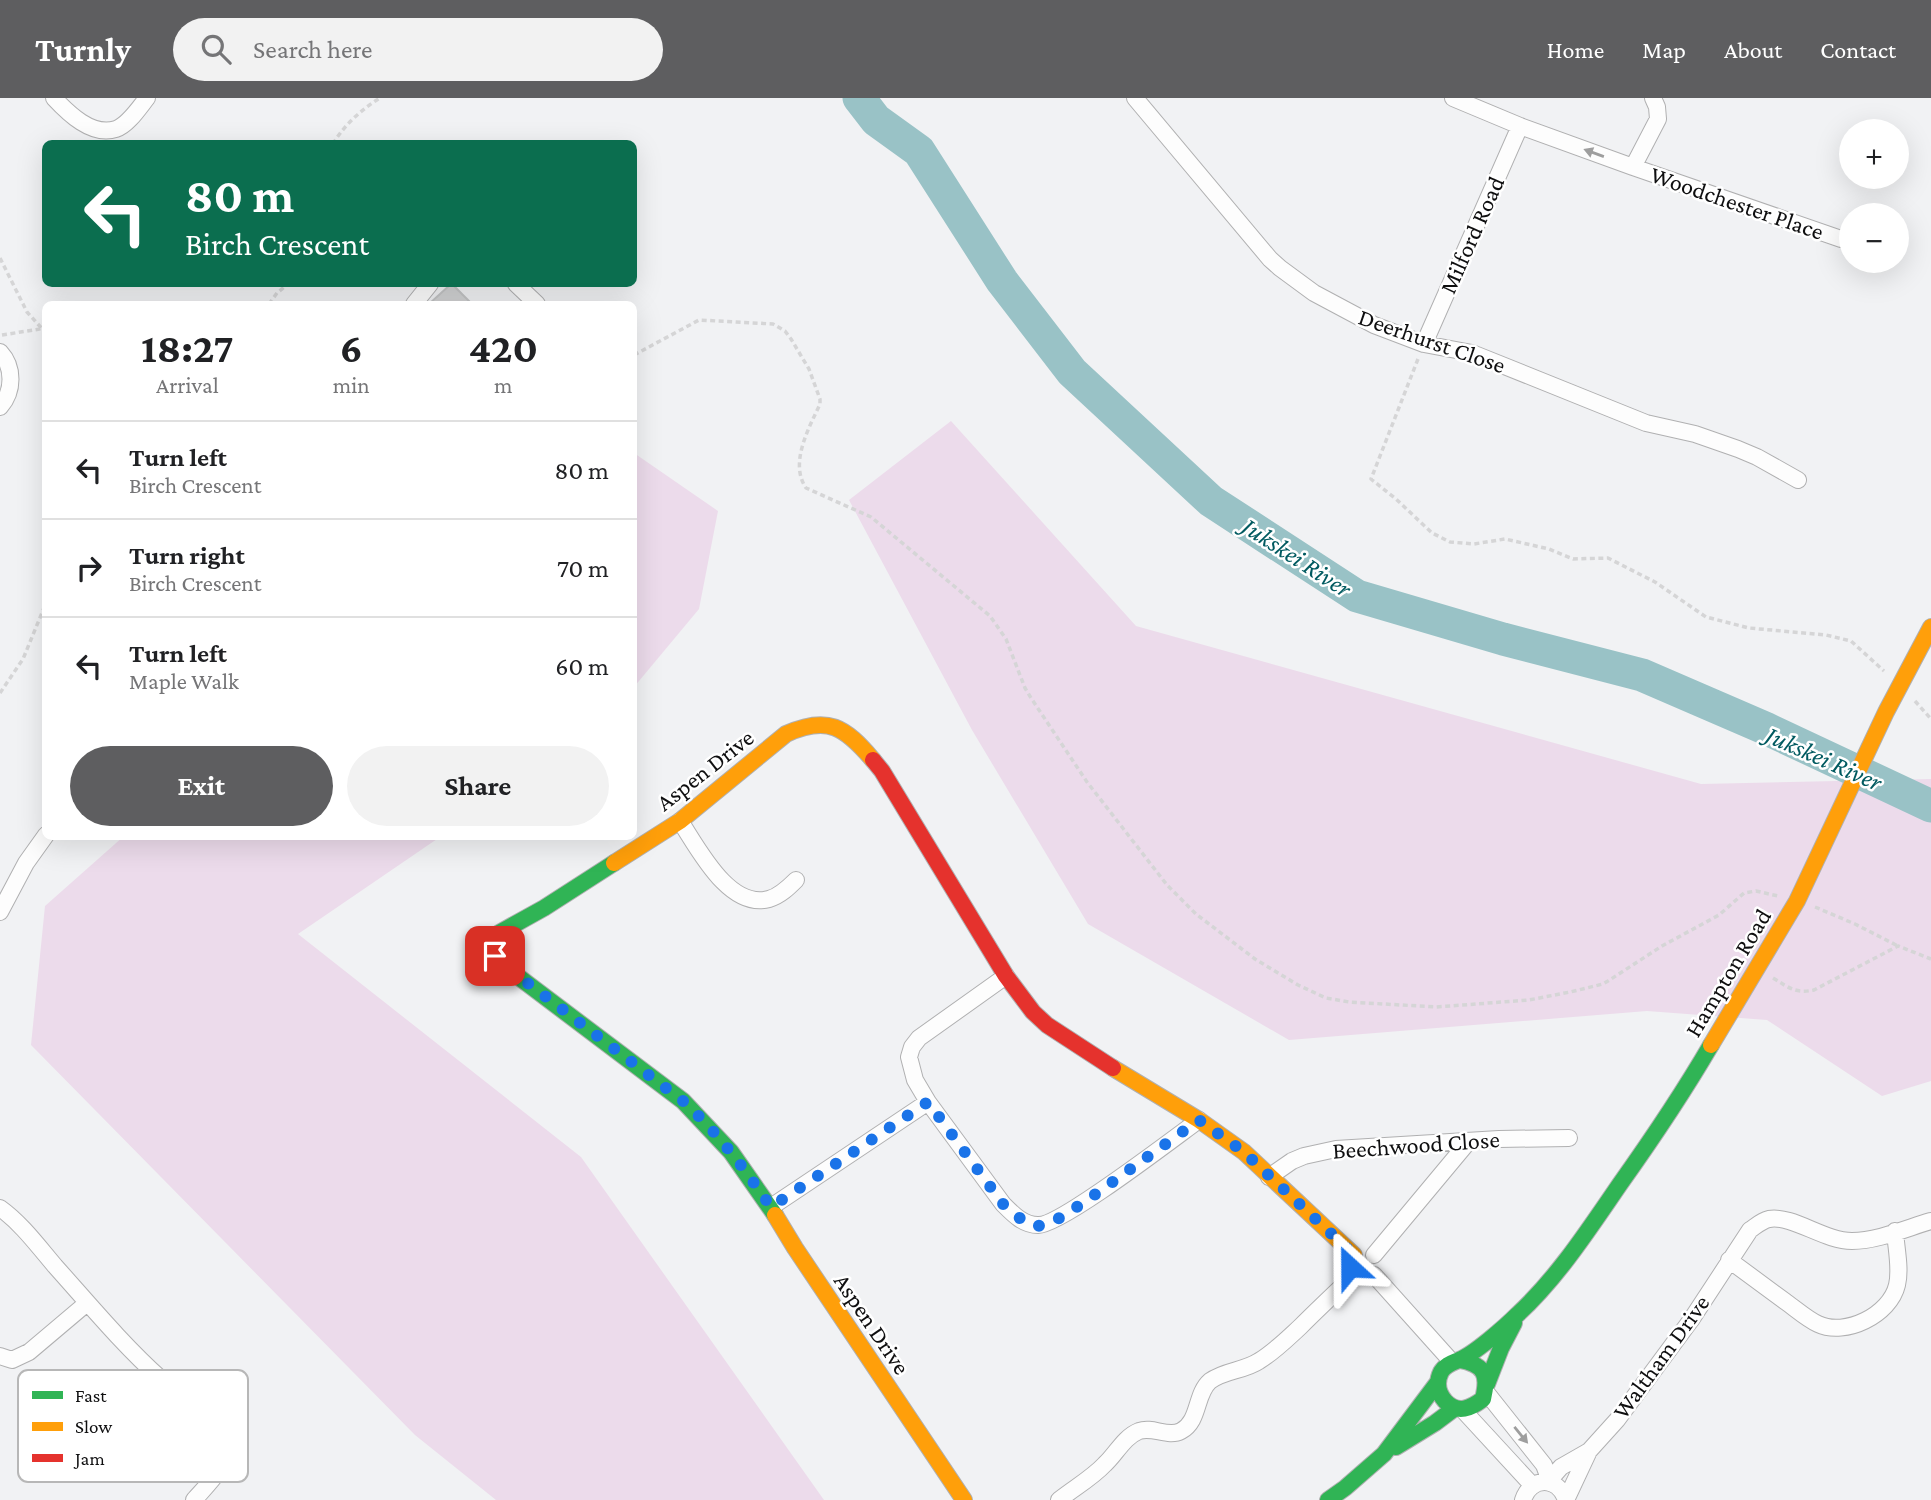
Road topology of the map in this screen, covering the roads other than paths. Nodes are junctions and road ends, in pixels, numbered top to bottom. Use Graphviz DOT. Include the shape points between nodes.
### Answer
graph roads {
  1 [pos="54,98"];
  2 [pos="147,98"];
  3 [pos="1135,98"];
  4 [pos="1452,98"];
  5 [pos="1653,98"];
  6 [pos="1520,126"];
  7 [pos="1633,167"];
  8 [pos="1839,238"];
  9 [pos="428,287"];
  10 [pos="519,287"];
  11 [pos="416,301"];
  12 [pos="534,301"];
  13 [pos="1424,344"];
  14 [pos="0,352"];
  15 [pos="0,407"];
  16 [pos="1798,480"];
  17 [pos="1931,627"];
  18 [pos="680,821"];
  19 [pos="42,840"];
  20 [pos="796,880"];
  21 [pos="0,912"];
  22 [pos="1006,976"];
  23 [pos="928,1102"];
  24 [pos="1199,1120"];
  25 [pos="1569,1138"];
  26 [pos="1469,1141"];
  27 [pos="1269,1177"];
  28 [pos="771,1207"];
  29 [pos="0,1208"];
  30 [pos="1931,1221"];
  31 [pos="1895,1231"];
  32 [pos="1354,1255"];
  33 [pos="1374,1255"];
  34 [pos="1729,1260"];
  35 [pos="1354,1275"];
  36 [pos="1374,1275"];
  37 [pos="87,1303"];
  38 [pos="1518,1314"];
  39 [pos="0,1356"];
  40 [pos="1456,1361"];
  41 [pos="152,1370"];
  42 [pos="1438,1382"];
  43 [pos="1487,1388"];
  44 [pos="1459,1409"];
  45 [pos="1589,1451"];
  46 [pos="1384,1454"];
  47 [pos="209,1482"];
  48 [pos="1543,1484"];
  49 [pos="194,1500"];
  50 [pos="964,1500"];
  51 [pos="1059,1500"];
  52 [pos="1328,1500"];
  53 [pos="1524,1500"];
  54 [pos="1566,1500"];
  1 -- 2 [label="street" via="80,122 106,130 129,120"];
  3 -- 13 [label="street, Deerhurst Close" via="1280,268 1357,317"];
  4 -- 6 [label="street, Woodchester Place"];
  5 -- 7 [label="street, Woodchester Place" via="1658,119"];
  7 -- 6 [label="street, Woodchester Place, one-way"];
  6 -- 13 [label="street, Milford Road"];
  7 -- 8 [label="street, Woodchester Place"];
  9 -- 11 [label="street"];
  10 -- 12 [label="street"];
  13 -- 16 [label="street, Deerhurst Close" via="1472,353 1646,423 1738,449"];
  14 -- 15 [label="street" via="10,368 10,385"];
  17 -- 38 [label="street, Hampton Road" via="1797,901 1684,1093 1570,1255"];
  18 -- 20 [label="street" via="725,884 739,894 770,898"];
  18 -- 22 [label="street, Aspen Drive" via="786,734 821,724 837,729 882,771"];
  18 -- 28 [label="street, Aspen Drive" via="499,933 492,948 504,965 698,1114 732,1151"];
  19 -- 21 [label="street"];
  22 -- 23 [label="street" via="912,1046 911,1069"];
  22 -- 24 [label="street, Aspen Drive" via="1047,1025"];
  23 -- 24 [label="street" via="1003,1204 1027,1224 1041,1226 1083,1203"];
  23 -- 28 [label="street"];
  24 -- 27 [label="street, Aspen Drive" via="1244,1152"];
  25 -- 26 [label="street, Beechwood Close"];
  26 -- 27 [label="street, Beechwood Close" via="1325,1151 1292,1161"];
  26 -- 33 [label="street"];
  27 -- 32 [label="street, Aspen Drive"];
  28 -- 50 [label="street, Aspen Drive"];
  29 -- 37 [label="street"];
  30 -- 31 [label="street, Waltham Drive"];
  31 -- 34 [label="street, Waltham Drive" via="1849,1241 1769,1219 1750,1230"];
  31 -- 34 [label="street" via="1898,1270 1891,1299 1867,1320 1846,1327 1817,1324"];
  32 -- 33 [label="street" via="1362,1251"];
  32 -- 35 [label="street" via="1350,1263"];
  33 -- 36 [label="street" via="1378,1263"];
  34 -- 45 [label="street, Waltham Drive" via="1669,1351"];
  35 -- 36 [label="street" via="1362,1279"];
  35 -- 51 [label="street" via="1260,1361 1208,1382 1186,1427 1174,1433 1138,1432"];
  36 -- 40 [label="street"];
  37 -- 39 [label="street" via="29,1352 12,1360"];
  37 -- 41 [label="street"];
  38 -- 40 [label="street, Hampton Road"];
  38 -- 43 [label="street, Hampton Road"];
  40 -- 42 [label="street, Hampton Road" via="1442,1370"];
  40 -- 43 [label="street" via="1475,1363 1482,1369"];
  42 -- 44 [label="street" via="1444,1401"];
  42 -- 46 [label="street, Hampton Road"];
  43 -- 44 [label="street, Hampton Road" via="1477,1405"];
  43 -- 48 [label="street, one-way" via="1540,1459 1547,1472"];
  44 -- 46 [label="street, Hampton Road"];
  44 -- 48 [label="street"];
  45 -- 48 [label="street, Waltham Drive" via="1560,1467"];
  45 -- 54 [label="street, Waltham Drive"];
  46 -- 52 [label="street, Hampton Road"];
  47 -- 49 [label="street"];
  48 -- 53 [label="street, Waltham Drive" via="1528,1490"];
  48 -- 54 [label="street" via="1562,1491"];
}
